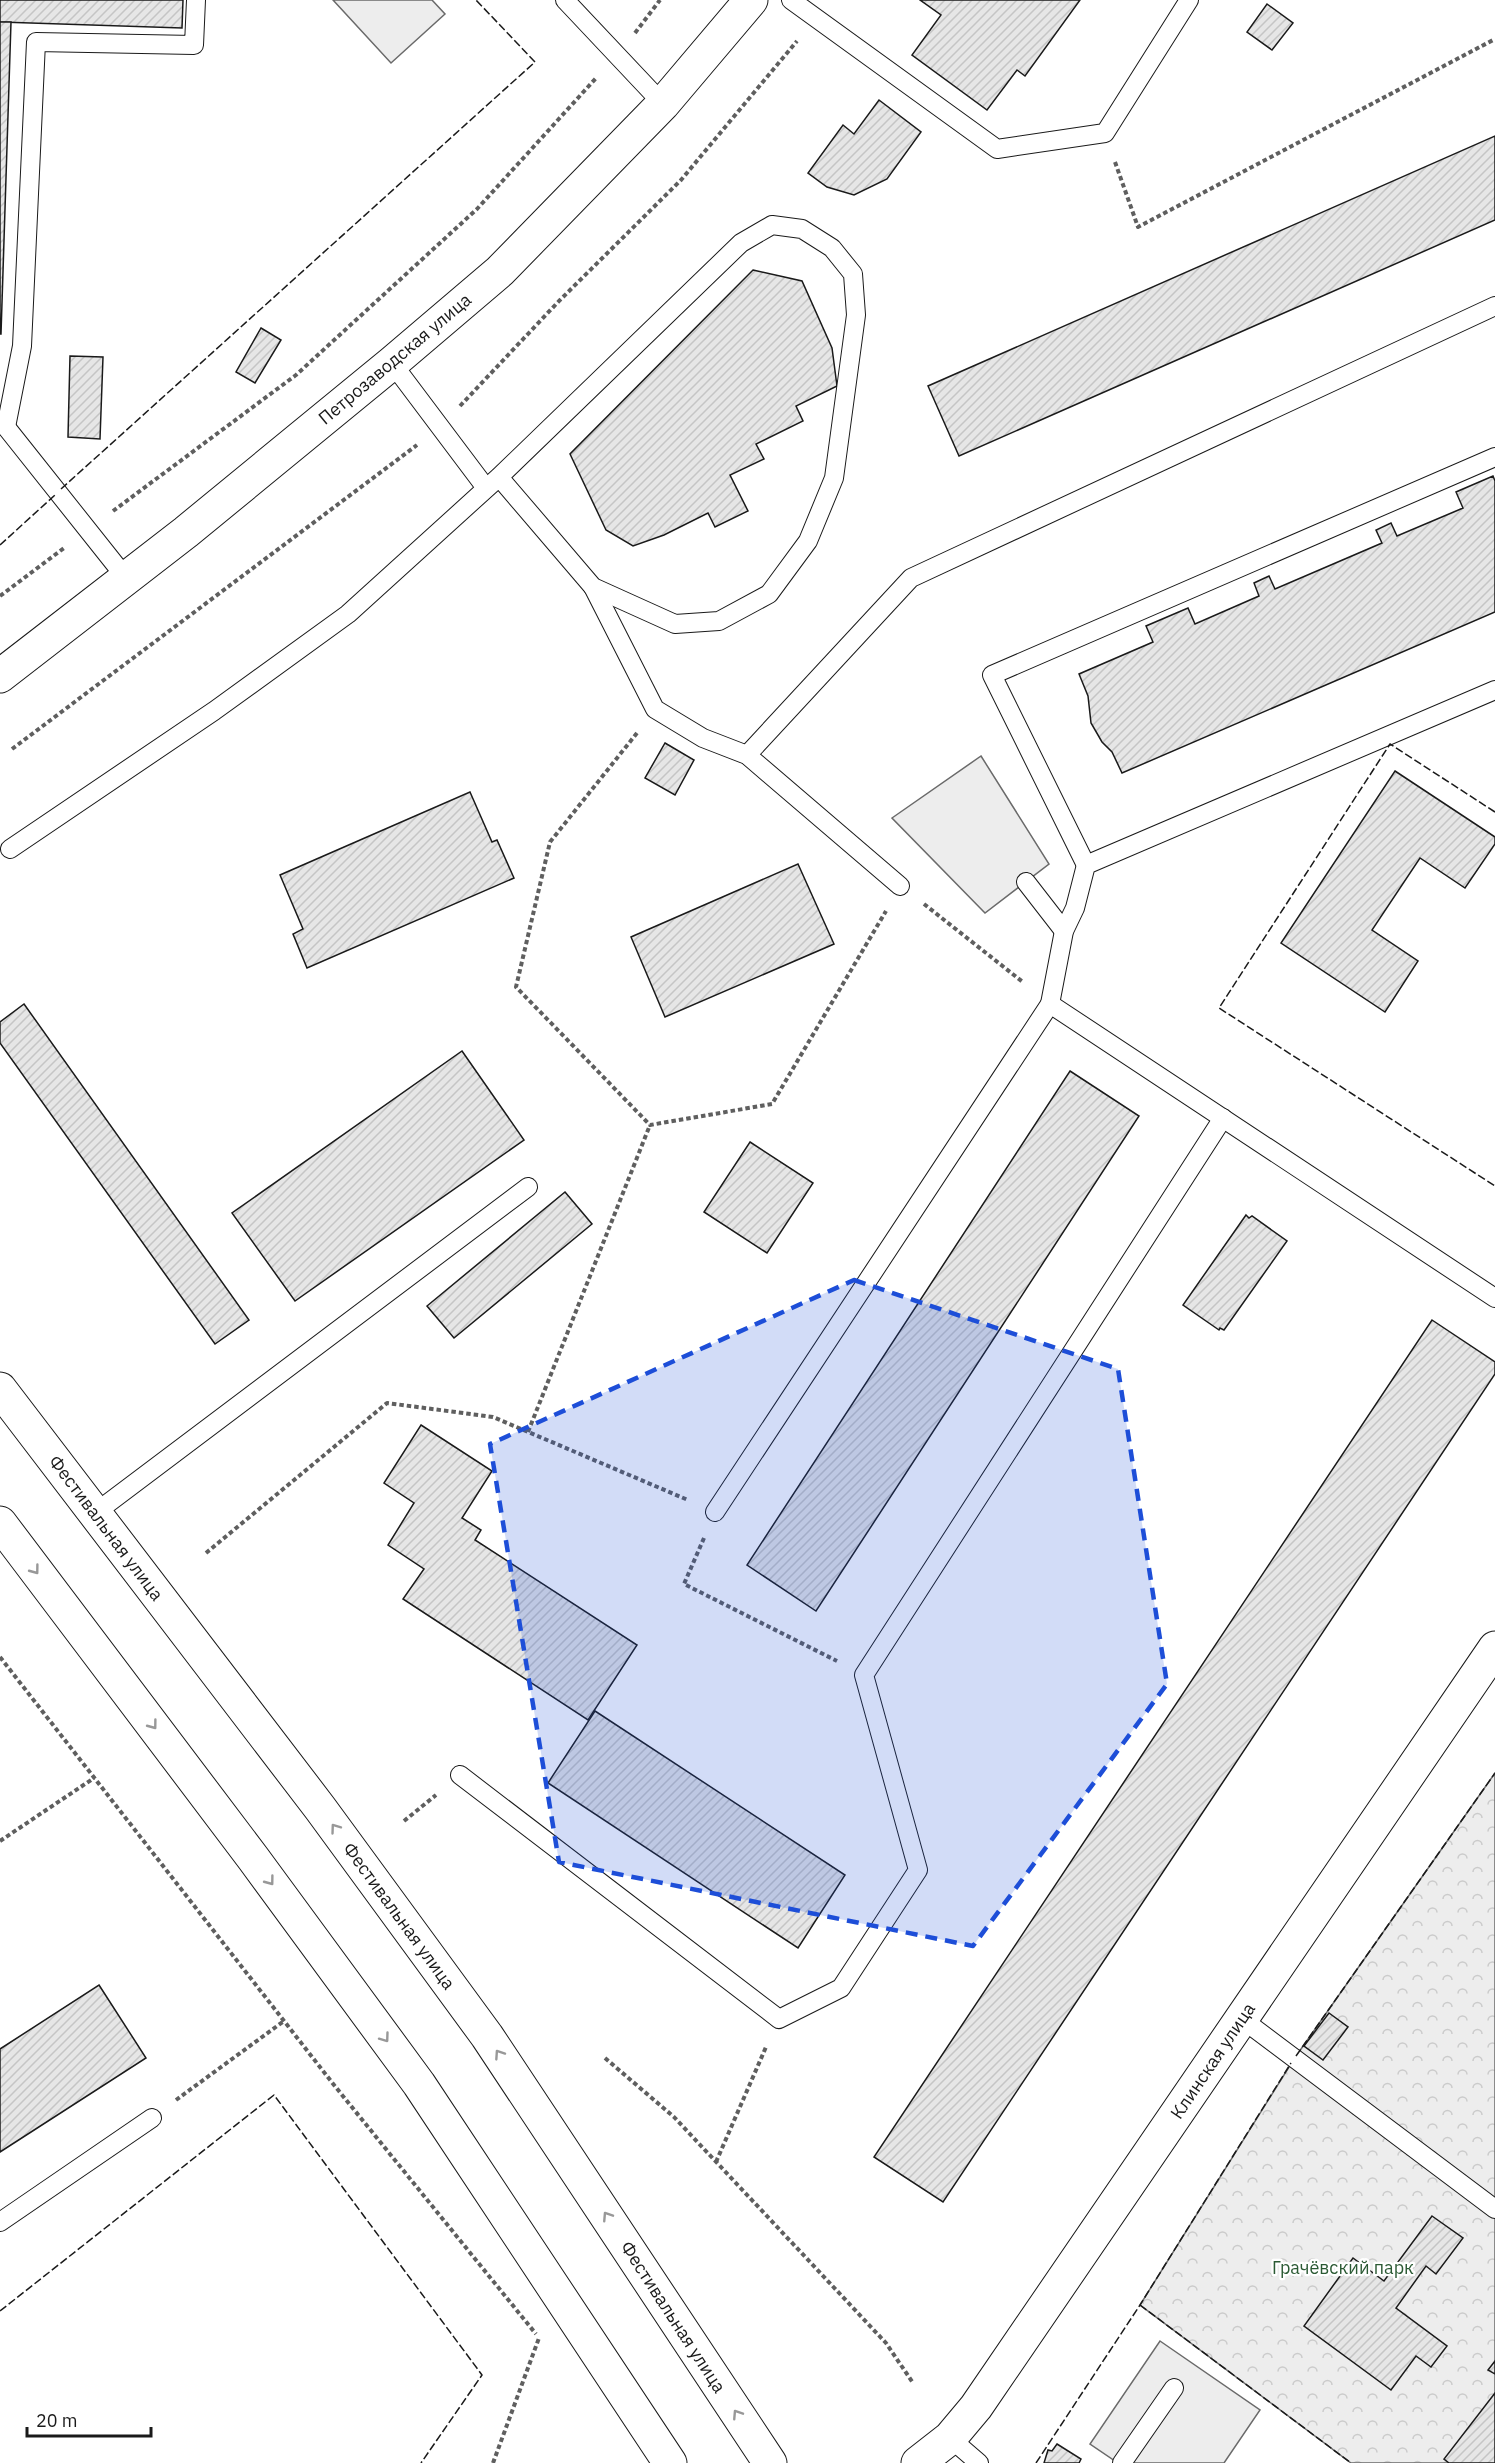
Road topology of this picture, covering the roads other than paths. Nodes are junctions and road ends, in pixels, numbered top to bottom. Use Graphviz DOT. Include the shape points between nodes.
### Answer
graph roads {
  1 [pos="196,0"];
  2 [pos="565,0"];
  3 [pos="751,0"];
  4 [pos="791,0"];
  5 [pos="1189,0"];
  6 [pos="663,104"];
  7 [pos="1495,306"];
  8 [pos="392,363"];
  9 [pos="3,427"];
  10 [pos="1495,457"];
  11 [pos="492,482"];
  12 [pos="126,578"];
  13 [pos="593,587"];
  14 [pos="0,676"];
  15 [pos="1495,690"];
  16 [pos="747,755"];
  17 [pos="9,849"];
  18 [pos="1086,865"];
  19 [pos="1026,882"];
  20 [pos="900,886"];
  21 [pos="1064,931"];
  22 [pos="1050,1004"];
  23 [pos="1223,1118"];
  24 [pos="528,1187"];
  25 [pos="1495,1298"];
  26 [pos="0,1389"];
  27 [pos="715,1512"];
  28 [pos="95,1514"];
  29 [pos="0,1523"];
  30 [pos="1495,1648"];
  31 [pos="460,1775"];
  32 [pos="1242,2019"];
  33 [pos="152,2118"];
  34 [pos="1495,2209"];
  35 [pos="0,2222"];
  36 [pos="1174,2388"];
  37 [pos="950,2438"];
  38 [pos="670,2463"];
  39 [pos="770,2463"];
  40 [pos="918,2463"];
  41 [pos="979,2463"];
  42 [pos="1122,2463"];
  1 -- 9 [label="lane" via="194,45 36,42 22,346"];
  2 -- 6 [label="lane"];
  3 -- 6 [label="main road, Петрозаводская улица"];
  4 -- 5 [label="lane" via="997,149 1105,133"];
  6 -- 8 [label="main road, Петрозаводская улица" via="500,271"];
  7 -- 16 [label="lane" via="911,578"];
  8 -- 11 [label="lane"];
  8 -- 12 [label="main road, Петрозаводская улица"];
  9 -- 12 [label="lane"];
  10 -- 18 [label="lane" via="992,675"];
  11 -- 13 [label="lane"];
  11 -- 13 [label="lane" via="741,243 772,225 802,229 832,248 853,274 856,315 834,478 808,541 769,594 719,621 675,624"];
  11 -- 17 [label="lane" via="348,614 214,711"];
  12 -- 14 [label="main road, Петрозаводская улица"];
  13 -- 16 [label="lane" via="655,709 703,738"];
  15 -- 18 [label="lane"];
  16 -- 20 [label="lane"];
  18 -- 21 [label="lane" via="1075,908"];
  19 -- 21 [label="lane"];
  21 -- 22 [label="lane"];
  22 -- 23 [label="lane"];
  22 -- 27 [label="lane"];
  23 -- 25 [label="lane"];
  23 -- 31 [label="lane" via="864,1675 918,1870 841,1988 779,2019"];
  24 -- 28 [label="lane"];
  26 -- 28 [label="main road, Фестивальная улица"];
  39 -- 28 [label="main road, Фестивальная улица, one-way" via="487,2036 313,1798"];
  29 -- 38 [label="main road, one-way" via="419,2084"];
  30 -- 32 [label="main road, Клинская улица"];
  32 -- 34 [label="lane"];
  32 -- 37 [label="main road, Клинская улица" via="976,2407"];
  33 -- 35 [label="lane"];
  36 -- 42 [label="lane"];
  37 -- 40 [label="main road, Клинская улица"];
  37 -- 41 [label="lane"];
}
